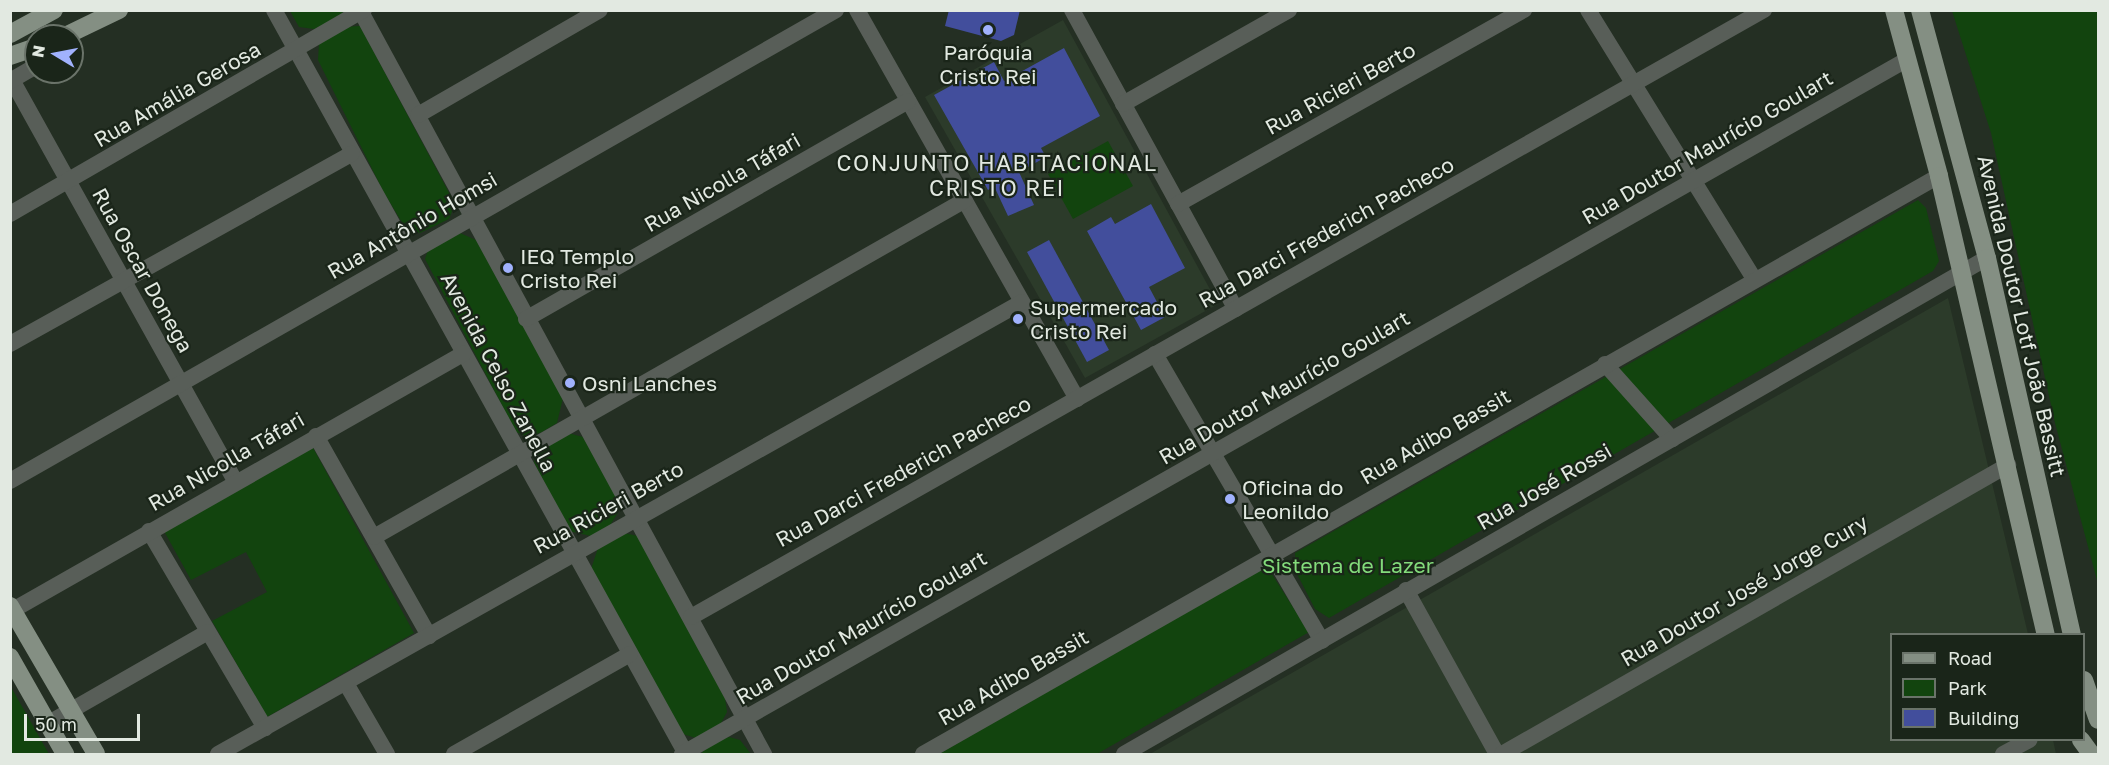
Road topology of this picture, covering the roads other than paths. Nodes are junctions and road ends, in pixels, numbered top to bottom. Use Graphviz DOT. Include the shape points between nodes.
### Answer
graph roads {
  1 [pos="54,10"];
  2 [pos="119,10"];
  3 [pos="274,10"];
  4 [pos="600,10"];
  5 [pos="836,10"];
  6 [pos="857,10"];
  7 [pos="1289,10"];
  8 [pos="1524,10"];
  9 [pos="1588,10"];
  10 [pos="1764,10"];
  11 [pos="1894,10"];
  12 [pos="1920,10"];
  13 [pos="362,11"];
  14 [pos="1074,12"];
  15 [pos="99,22"];
  16 [pos="84,28"];
  17 [pos="84,33"];
  18 [pos="10,34"];
  19 [pos="297,51"];
  20 [pos="1908,58"];
  21 [pos="24,73"];
  22 [pos="11,81"];
  23 [pos="1631,86"];
  24 [pos="908,101"];
  25 [pos="1123,104"];
  26 [pos="418,115"];
  27 [pos="352,154"];
  28 [pos="1939,176"];
  29 [pos="1695,180"];
  30 [pos="68,183"];
  31 [pos="964,200"];
  32 [pos="1178,204"];
  33 [pos="10,214"];
  34 [pos="470,217"];
  35 [pos="408,253"];
  36 [pos="1987,258"];
  37 [pos="1962,274"];
  38 [pos="1754,279"];
  39 [pos="126,282"];
  40 [pos="1022,302"];
  41 [pos="1236,309"];
  42 [pos="526,319"];
  43 [pos="10,344"];
  44 [pos="463,354"];
  45 [pos="1155,354"];
  46 [pos="1605,364"];
  47 [pos="180,384"];
  48 [pos="1077,399"];
  49 [pos="580,419"];
  50 [pos="316,436"];
  51 [pos="1672,439"];
  52 [pos="1213,453"];
  53 [pos="518,455"];
  54 [pos="2008,465"];
  55 [pos="10,481"];
  56 [pos="235,481"];
  57 [pos="633,518"];
  58 [pos="149,531"];
  59 [pos="374,537"];
  60 [pos="571,553"];
  61 [pos="1269,556"];
  62 [pos="1406,590"];
  63 [pos="12,608"];
  64 [pos="691,617"];
  65 [pos="208,632"];
  66 [pos="2046,633"];
  67 [pos="2072,633"];
  68 [pos="429,636"];
  69 [pos="1322,641"];
  70 [pos="630,654"];
  71 [pos="10,657"];
  72 [pos="2085,683"];
  73 [pos="347,685"];
  74 [pos="70,711"];
  75 [pos="746,718"];
  76 [pos="2098,720"];
  77 [pos="49,723"];
  78 [pos="265,728"];
  79 [pos="2027,741"];
  80 [pos="2082,741"];
  81 [pos="65,754"];
  82 [pos="96,754"];
  83 [pos="218,754"];
  84 [pos="387,754"];
  85 [pos="454,754"];
  86 [pos="684,754"];
  87 [pos="764,754"];
  88 [pos="922,754"];
  89 [pos="1124,754"];
  90 [pos="1497,754"];
  91 [pos="1502,754"];
  92 [pos="2003,754"];
  93 [pos="2091,754"];
  1 -- 18 [label="main road"];
  2 -- 15 [label="main road"];
  3 -- 19 [label="street, Avenida Celso Zanella"];
  4 -- 26 [label="street"];
  5 -- 34 [label="street, Rua Antônio Homsi"];
  6 -- 24 [label="street"];
  7 -- 25 [label="street"];
  8 -- 32 [label="street, Rua Ricieri Berto"];
  9 -- 23 [label="street"];
  10 -- 23 [label="street, Rua Darci Frederich Pacheco"];
  11 -- 20 [label="main road"];
  12 -- 36 [label="main road, Avenida Doutor Lotf João Bassitt"];
  13 -- 19 [label="street, Rua Amália Gerosa"];
  13 -- 26 [label="street"];
  14 -- 25 [label="street"];
  15 -- 16 [label="main road"];
  15 -- 17 [label="street"];
  19 -- 27 [label="street, Avenida Celso Zanella"];
  19 -- 30 [label="street, Rua Amália Gerosa"];
  20 -- 28 [label="main road"];
  20 -- 29 [label="street, Rua Doutor Maurício Goulart"];
  21 -- 22 [label="street"];
  22 -- 30 [label="street, Rua Oscar Donega"];
  23 -- 29 [label="street"];
  23 -- 41 [label="street, Rua Darci Frederich Pacheco"];
  24 -- 31 [label="street"];
  24 -- 42 [label="street, Rua Nicolla Táfari"];
  25 -- 32 [label="street"];
  26 -- 34 [label="street"];
  27 -- 35 [label="street, Avenida Celso Zanella"];
  27 -- 39 [label="street"];
  28 -- 37 [label="main road"];
  28 -- 38 [label="street, Rua Adibo Bassit"];
  29 -- 38 [label="street"];
  29 -- 52 [label="street, Rua Doutor Maurício Goulart"];
  30 -- 33 [label="street, Rua Amália Gerosa"];
  30 -- 39 [label="street, Rua Oscar Donega"];
  31 -- 40 [label="street"];
  31 -- 49 [label="street"];
  32 -- 41 [label="street"];
  34 -- 35 [label="street, Rua Antônio Homsi"];
  34 -- 42 [label="street"];
  35 -- 44 [label="street, Avenida Celso Zanella"];
  35 -- 47 [label="street, Rua Antônio Homsi"];
  36 -- 37 [label="street, Rua José Rossi"];
  36 -- 67 [label="main road, Avenida Doutor Lotf João Bassitt"];
  37 -- 51 [label="street, Rua José Rossi"];
  37 -- 54 [label="main road"];
  38 -- 46 [label="street, Rua Adibo Bassit"];
  39 -- 43 [label="street"];
  39 -- 47 [label="street, Rua Oscar Donega"];
  40 -- 48 [label="street"];
  40 -- 57 [label="street, Rua Ricieri Berto"];
  41 -- 45 [label="street, Rua Darci Frederich Pacheco"];
  42 -- 49 [label="street"];
  44 -- 50 [label="street, Rua Nicolla Táfari"];
  44 -- 53 [label="street, Avenida Celso Zanella"];
  45 -- 48 [label="street, Rua Darci Frederich Pacheco"];
  45 -- 52 [label="street"];
  46 -- 51 [label="street"];
  46 -- 61 [label="street, Rua Adibo Bassit"];
  47 -- 55 [label="street, Rua Antônio Homsi"];
  47 -- 56 [label="street, Rua Oscar Donega"];
  48 -- 64 [label="street, Rua Darci Frederich Pacheco"];
  49 -- 53 [label="street"];
  49 -- 57 [label="street"];
  50 -- 56 [label="street, Rua Nicolla Táfari"];
  50 -- 59 [label="street"];
  51 -- 62 [label="street, Rua José Rossi"];
  52 -- 61 [label="street"];
  52 -- 75 [label="street, Rua Doutor Maurício Goulart"];
  53 -- 59 [label="street"];
  53 -- 60 [label="street, Avenida Celso Zanella"];
  54 -- 66 [label="main road"];
  54 -- 91 [label="street, Rua Doutor José Jorge Cury"];
  56 -- 58 [label="street, Rua Nicolla Táfari"];
  57 -- 60 [label="street, Rua Ricieri Berto"];
  57 -- 64 [label="street"];
  58 -- 63 [label="street, Rua Nicolla Táfari"];
  58 -- 65 [label="street"];
  59 -- 68 [label="street"];
  60 -- 68 [label="street, Rua Ricieri Berto"];
  60 -- 70 [label="street, Avenida Celso Zanella"];
  61 -- 69 [label="street"];
  61 -- 88 [label="street, Rua Adibo Bassit"];
  62 -- 69 [label="street, Rua José Rossi"];
  62 -- 90 [label="street"];
  63 -- 74 [label="main road"];
  64 -- 75 [label="street"];
  65 -- 74 [label="street"];
  65 -- 78 [label="street"];
  68 -- 73 [label="street, Rua Ricieri Berto"];
  69 -- 89 [label="street, Rua José Rossi"];
  70 -- 85 [label="street"];
  70 -- 86 [label="street, Avenida Celso Zanella"];
  71 -- 77 [label="main road"];
  72 -- 76 [label="main road"];
  73 -- 78 [label="street, Rua Ricieri Berto"];
  73 -- 84 [label="street"];
  74 -- 77 [label="street"];
  74 -- 82 [label="main road"];
  75 -- 86 [label="street, Rua Doutor Maurício Goulart"];
  75 -- 87 [label="street"];
  77 -- 81 [label="main road"];
  78 -- 83 [label="street, Rua Ricieri Berto"];
  79 -- 92 [label="street"];
  80 -- 93 [label="main road"];
}
